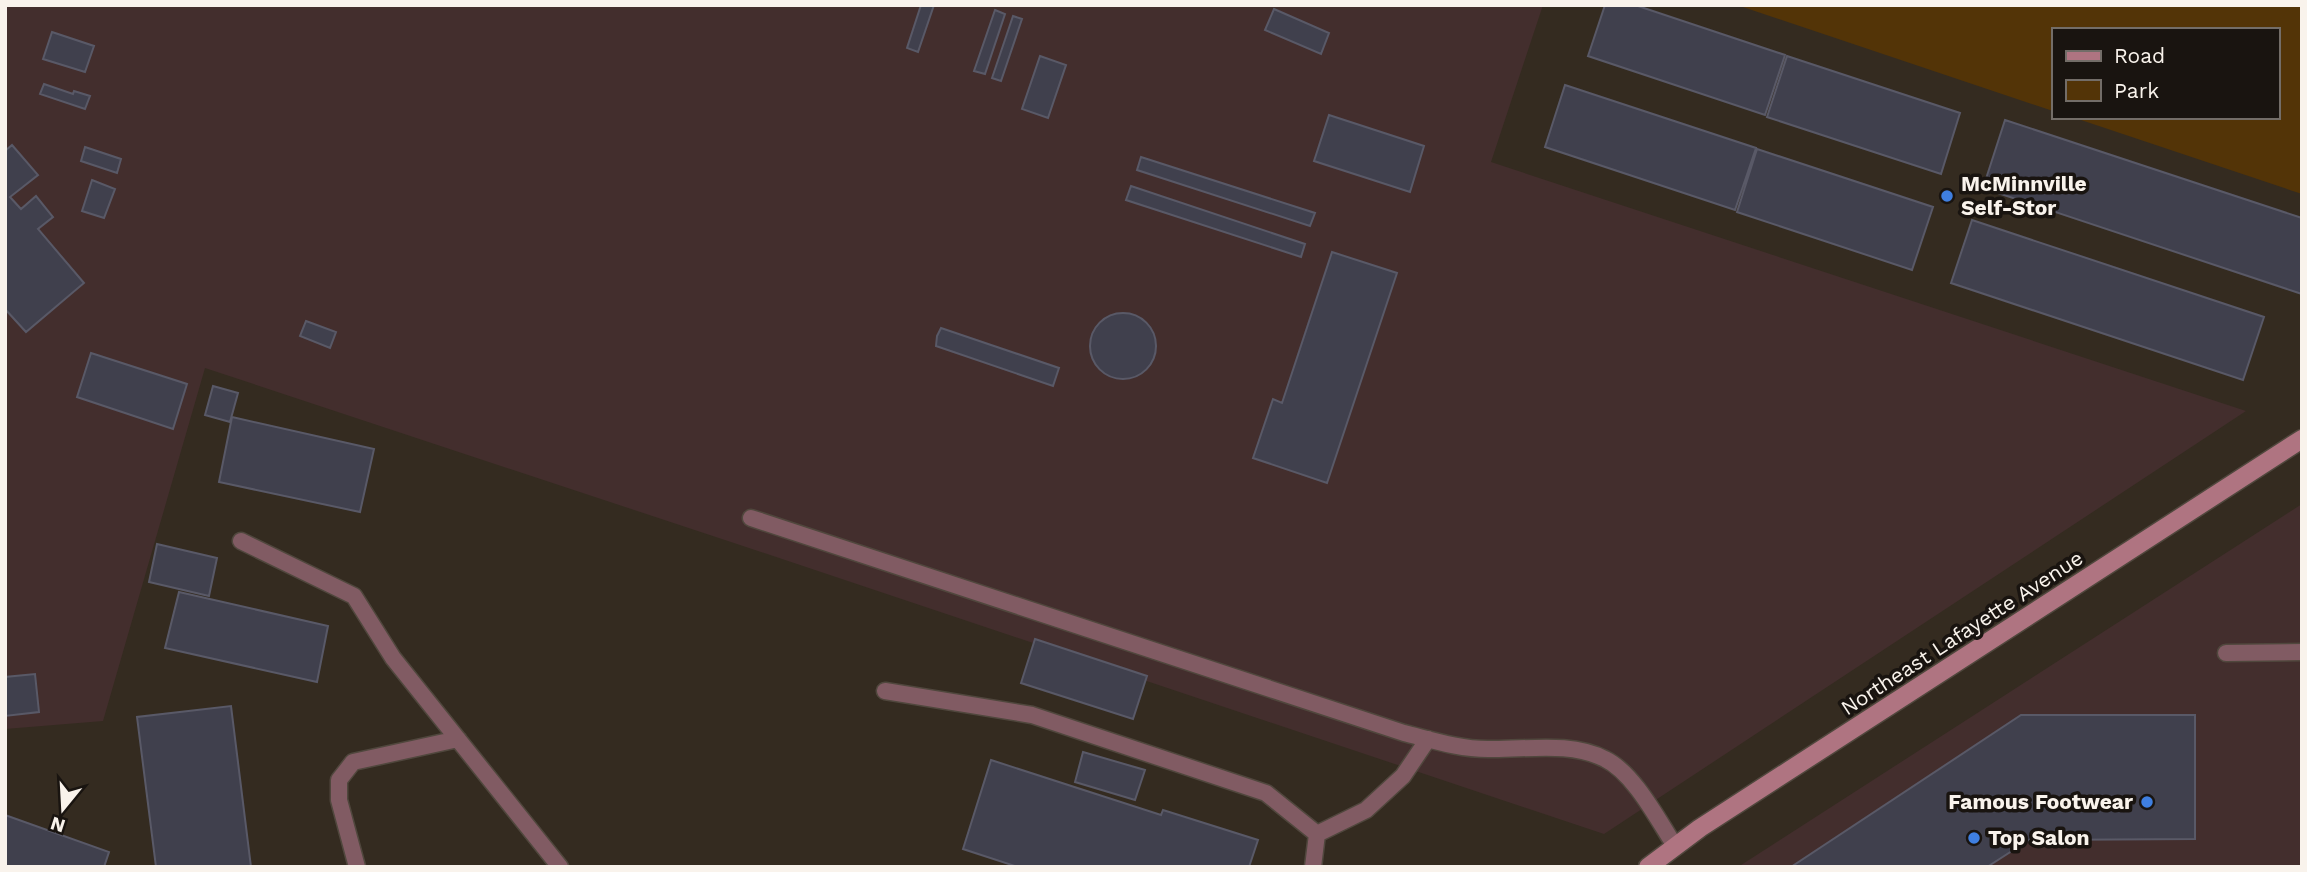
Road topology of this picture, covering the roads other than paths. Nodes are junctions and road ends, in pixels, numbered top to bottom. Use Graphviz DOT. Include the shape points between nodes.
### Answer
graph roads {
  1 [pos="2302,439"];
  2 [pos="751,518"];
  3 [pos="241,541"];
  4 [pos="2302,652"];
  5 [pos="2226,653"];
  6 [pos="885,691"];
  7 [pos="458,739"];
  8 [pos="1428,739"];
  9 [pos="1317,834"];
  10 [pos="1675,846"];
  11 [pos="357,867"];
  12 [pos="560,867"];
  13 [pos="1313,867"];
  14 [pos="1648,867"];
  1 -- 10 [label="main road, Northeast Lafayette Avenue"];
  2 -- 8 [label="lane"];
  3 -- 7 [label="lane" via="354,596 393,658"];
  4 -- 5 [label="lane"];
  6 -- 9 [label="lane" via="1032,715 1266,793"];
  7 -- 11 [label="lane" via="353,762 339,780 339,800"];
  7 -- 12 [label="lane"];
  8 -- 9 [label="lane" via="1403,776 1366,810"];
  8 -- 10 [label="lane" via="1486,749 1576,750 1606,759 1630,779"];
  9 -- 13 [label="lane"];
  10 -- 14 [label="main road, Northeast Lafayette Avenue"];
}
